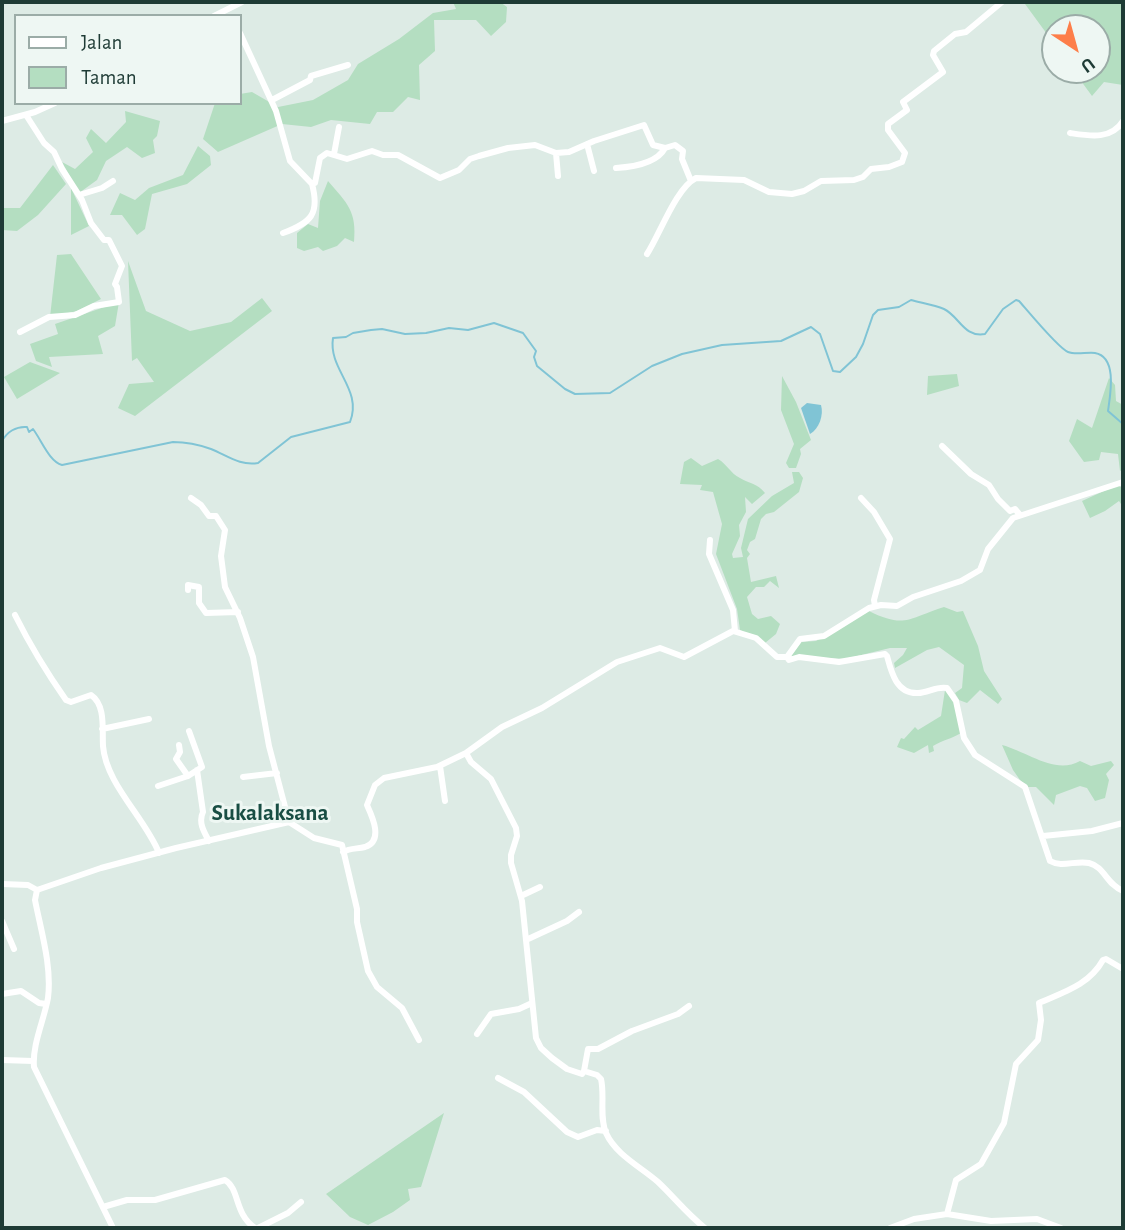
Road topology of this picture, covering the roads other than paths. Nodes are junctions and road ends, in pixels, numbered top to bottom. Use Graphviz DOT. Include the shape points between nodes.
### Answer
graph roads {
  1 [pos="242,2"];
  2 [pos="1002,2"];
  3 [pos="230,12"];
  4 [pos="242,37"];
  5 [pos="348,65"];
  6 [pos="272,100"];
  7 [pos="50,105"];
  8 [pos="26,115"];
  9 [pos="2,121"];
  10 [pos="1123,121"];
  11 [pos="339,127"];
  12 [pos="1070,132"];
  13 [pos="586,144"];
  14 [pos="665,148"];
  15 [pos="556,153"];
  16 [pos="334,154"];
  17 [pos="617,168"];
  18 [pos="594,171"];
  19 [pos="558,176"];
  20 [pos="113,181"];
  21 [pos="691,181"];
  22 [pos="312,184"];
  23 [pos="79,195"];
  24 [pos="283,233"];
  25 [pos="647,254"];
  26 [pos="20,332"];
  27 [pos="942,446"];
  28 [pos="1123,482"];
  29 [pos="191,498"];
  30 [pos="860,498"];
  31 [pos="1020,515"];
  32 [pos="710,540"];
  33 [pos="188,590"];
  34 [pos="872,607"];
  35 [pos="238,612"];
  36 [pos="15,615"];
  37 [pos="735,631"];
  38 [pos="787,657"];
  39 [pos="149,719"];
  40 [pos="102,729"];
  41 [pos="189,731"];
  42 [pos="179,745"];
  43 [pos="467,754"];
  44 [pos="440,766"];
  45 [pos="197,770"];
  46 [pos="277,773"];
  47 [pos="188,776"];
  48 [pos="243,777"];
  49 [pos="158,786"];
  50 [pos="445,801"];
  51 [pos="289,822"];
  52 [pos="1123,824"];
  53 [pos="1043,836"];
  54 [pos="209,841"];
  55 [pos="343,852"];
  56 [pos="159,853"];
  57 [pos="2,884"];
  58 [pos="540,887"];
  59 [pos="37,890"];
  60 [pos="1123,891"];
  61 [pos="521,896"];
  62 [pos="579,912"];
  63 [pos="2,921"];
  64 [pos="526,940"];
  65 [pos="14,949"];
  66 [pos="1123,968"];
  67 [pos="2,994"];
  68 [pos="532,1003"];
  69 [pos="46,1004"];
  70 [pos="689,1006"];
  71 [pos="477,1034"];
  72 [pos="419,1040"];
  73 [pos="2,1060"];
  74 [pos="33,1061"];
  75 [pos="584,1071"];
  76 [pos="498,1078"];
  77 [pos="606,1131"];
  78 [pos="301,1202"];
  79 [pos="103,1207"];
  80 [pos="947,1214"];
  81 [pos="113,1228"];
  82 [pos="256,1228"];
  83 [pos="705,1228"];
  84 [pos="890,1228"];
  85 [pos="1061,1228"];
  1 -- 3 [label="street"];
  2 -- 21 [label="street" via="934,51 943,72 903,102 907,110 888,124 905,153 902,162 871,169 853,180 821,181 792,194 769,192 744,180 704,177"];
  4 -- 6 [label="street"];
  5 -- 6 [label="street" via="311,76"];
  6 -- 22 [label="street" via="290,161"];
  7 -- 8 [label="street"];
  8 -- 9 [label="street"];
  8 -- 23 [label="street"];
  10 -- 12 [label="street" via="1111,134"];
  11 -- 16 [label="street"];
  13 -- 14 [label="street" via="644,125 653,145"];
  13 -- 15 [label="street"];
  13 -- 18 [label="street"];
  14 -- 17 [label="street" via="646,162"];
  14 -- 21 [label="street" via="675,145 683,151"];
  15 -- 16 [label="street" via="535,145 508,148 470,159 440,178 398,155 372,151 348,159"];
  15 -- 19 [label="street"];
  16 -- 22 [label="street" via="320,158"];
  20 -- 23 [label="street"];
  21 -- 25 [label="street"];
  22 -- 24 [label="street" via="313,214"];
  23 -- 26 [label="street" via="91,223 121,259 115,284 119,302 49,317"];
  27 -- 31 [label="street" via="989,485 1010,511 1015,509"];
  28 -- 31 [label="street"];
  29 -- 35 [label="street" via="223,525 224,581"];
  30 -- 34 [label="street" via="890,539"];
  31 -- 34 [label="street" via="988,549 976,572 900,605"];
  32 -- 37 [label="street" via="709,554 733,610"];
  33 -- 35 [label="street" via="189,585 199,587 199,603 206,613"];
  34 -- 38 [label="street" via="824,636 800,639"];
  35 -- 46 [label="street" via="253,657"];
  36 -- 40 [label="street" via="66,700 94,696"];
  37 -- 38 [label="street" via="756,638 777,657"];
  37 -- 43 [label="street" via="684,657 660,648 617,662 502,727"];
  38 -- 53 [label="street" via="839,662 885,654 896,681 910,692 947,688 975,755 1025,788"];
  39 -- 40 [label="street"];
  40 -- 56 [label="street" via="105,760"];
  41 -- 45 [label="street" via="202,766"];
  42 -- 47 [label="street" via="176,759"];
  43 -- 44 [label="street"];
  43 -- 61 [label="street" via="491,779 516,828 511,863"];
  44 -- 50 [label="street"];
  44 -- 55 [label="street" via="384,778 375,785 367,805 375,823 372,841"];
  45 -- 47 [label="street"];
  45 -- 54 [label="street" via="202,826"];
  46 -- 48 [label="street"];
  46 -- 51 [label="street"];
  47 -- 49 [label="street"];
  51 -- 54 [label="street"];
  51 -- 55 [label="street" via="314,838 342,845"];
  52 -- 53 [label="street"];
  53 -- 60 [label="street" via="1053,863 1092,864"];
  54 -- 56 [label="street"];
  55 -- 72 [label="street" via="368,971 377,986 402,1008"];
  56 -- 59 [label="street"];
  57 -- 59 [label="street"];
  58 -- 61 [label="street"];
  59 -- 69 [label="street" via="49,976"];
  61 -- 64 [label="street"];
  62 -- 64 [label="street"];
  63 -- 65 [label="street"];
  64 -- 68 [label="street"];
  66 -- 80 [label="street" via="1105,959 1090,978 1039,1003 1038,1040 1016,1064 1004,1123 981,1164 956,1180"];
  67 -- 69 [label="street" via="22,991"];
  68 -- 71 [label="street" via="491,1014"];
  68 -- 75 [label="street" via="541,1048 567,1069"];
  69 -- 74 [label="street"];
  70 -- 75 [label="street" via="598,1049 588,1049"];
  73 -- 74 [label="street"];
  74 -- 79 [label="street"];
  75 -- 77 [label="street" via="601,1079"];
  76 -- 77 [label="street" via="524,1092 567,1132 578,1137"];
  77 -- 83 [label="street" via="622,1154"];
  78 -- 82 [label="street"];
  79 -- 81 [label="street"];
  79 -- 82 [label="street" via="127,1200 155,1200 225,1180 232,1186 242,1215"];
  80 -- 84 [label="street"];
  80 -- 85 [label="street" via="991,1221 1037,1219"];
}
